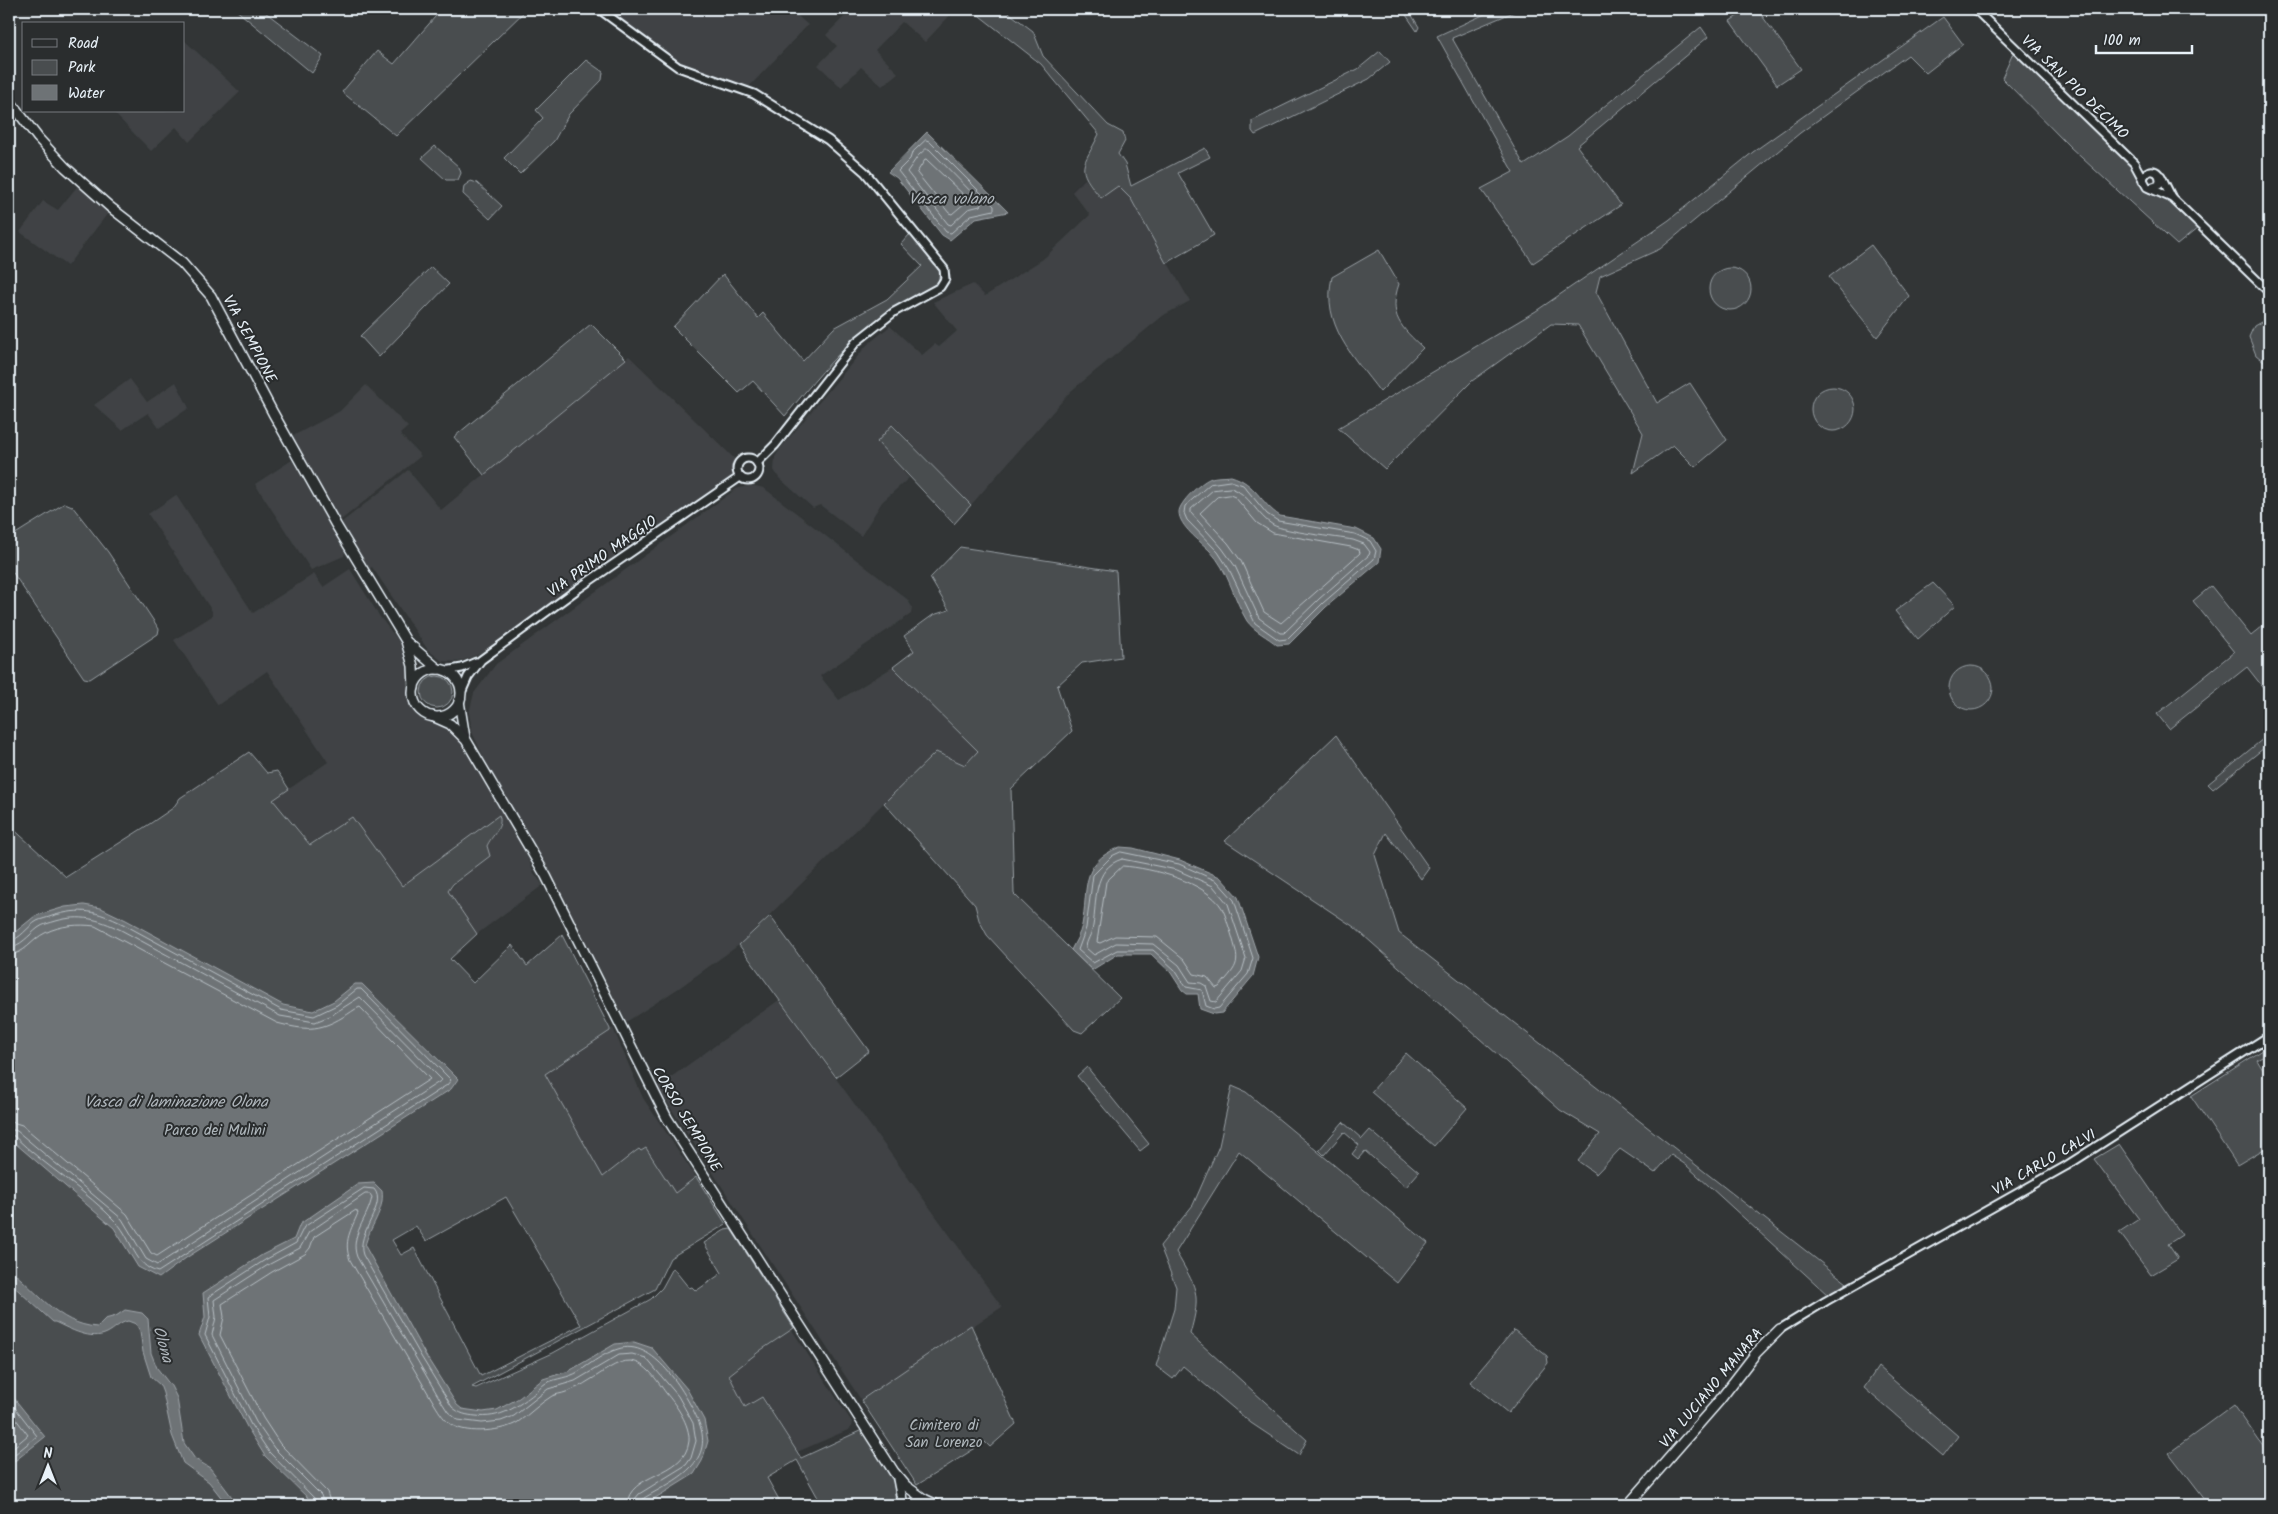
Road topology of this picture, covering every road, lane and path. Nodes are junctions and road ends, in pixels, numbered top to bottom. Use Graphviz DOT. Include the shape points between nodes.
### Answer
graph roads {
  1 [pos="599,9"];
  2 [pos="1975,9"];
  3 [pos="9,100"];
  4 [pos="2134,163"];
  5 [pos="2154,170"];
  6 [pos="2161,176"];
  7 [pos="2143,182"];
  8 [pos="2150,188"];
  9 [pos="2172,198"];
  10 [pos="2269,292"];
  11 [pos="757,463"];
  12 [pos="740,477"];
  13 [pos="406,641"];
  14 [pos="481,660"];
  15 [pos="441,670"];
  16 [pos="414,688"];
  17 [pos="460,697"];
  18 [pos="432,716"];
  19 [pos="466,740"];
  20 [pos="2269,1036"];
  21 [pos="1826,1301"];
  22 [pos="1780,1329"];
  23 [pos="894,1472"];
  24 [pos="924,1499"];
  25 [pos="903,1505"];
  26 [pos="909,1505"];
  27 [pos="937,1505"];
  28 [pos="1628,1505"];
  1 -- 11 [label="street, VIA PRIMO MAGGIO" via="678,67 754,94 828,140 865,172 941,264 946,276 942,285 894,312 856,342 775,445"];
  2 -- 4 [label="street, VIA SAN PIO DECIMO"];
  3 -- 13 [label="main road, VIA SEMPIONE" via="65,167 182,263 212,296 273,413"];
  4 -- 5 [label="street, VIA SAN PIO DECIMO"];
  4 -- 7 [label="street, VIA SAN PIO DECIMO"];
  5 -- 6 [label="street, VIA SAN PIO DECIMO"];
  5 -- 7 [label="street" via="2145,173"];
  6 -- 8 [label="street" via="2158,187"];
  6 -- 9 [label="street, VIA SAN PIO DECIMO"];
  7 -- 8 [label="street, VIA SAN PIO DECIMO"];
  8 -- 9 [label="street, VIA SAN PIO DECIMO"];
  9 -- 10 [label="street, VIA SAN PIO DECIMO"];
  11 -- 12 [label="street, VIA PRIMO MAGGIO" via="759,472 756,478 746,480"];
  11 -- 12 [label="street" via="747,458 740,462 737,471"];
  12 -- 14 [label="street, VIA PRIMO MAGGIO"];
  13 -- 15 [label="main road, VIA SEMPIONE"];
  13 -- 16 [label="main road, VIA SEMPIONE"];
  14 -- 15 [label="street, VIA PRIMO MAGGIO" via="462,668"];
  14 -- 17 [label="street, VIA PRIMO MAGGIO" via="471,672"];
  15 -- 16 [label="main road" via="425,672"];
  15 -- 17 [label="main road" via="456,679"];
  16 -- 18 [label="main road" via="417,706"];
  17 -- 18 [label="main road" via="450,713"];
  17 -- 19 [label="main road, CORSO SEMPIONE"];
  18 -- 19 [label="main road, CORSO SEMPIONE" via="450,724"];
  19 -- 23 [label="main road, CORSO SEMPIONE" via="546,876 666,1118"];
  20 -- 21 [label="street, VIA CARLO CALVI" via="2066,1166"];
  21 -- 22 [label="street, VIA LUCIANO MANARA"];
  22 -- 28 [label="main road, VIA LUCIANO MANARA"];
  23 -- 24 [label="main road, CORSO SEMPIONE"];
  23 -- 25 [label="main road, CORSO SEMPIONE" via="900,1483"];
  24 -- 26 [label="main road"];
  24 -- 27 [label="main road, CORSO SEMPIONE"];
}
